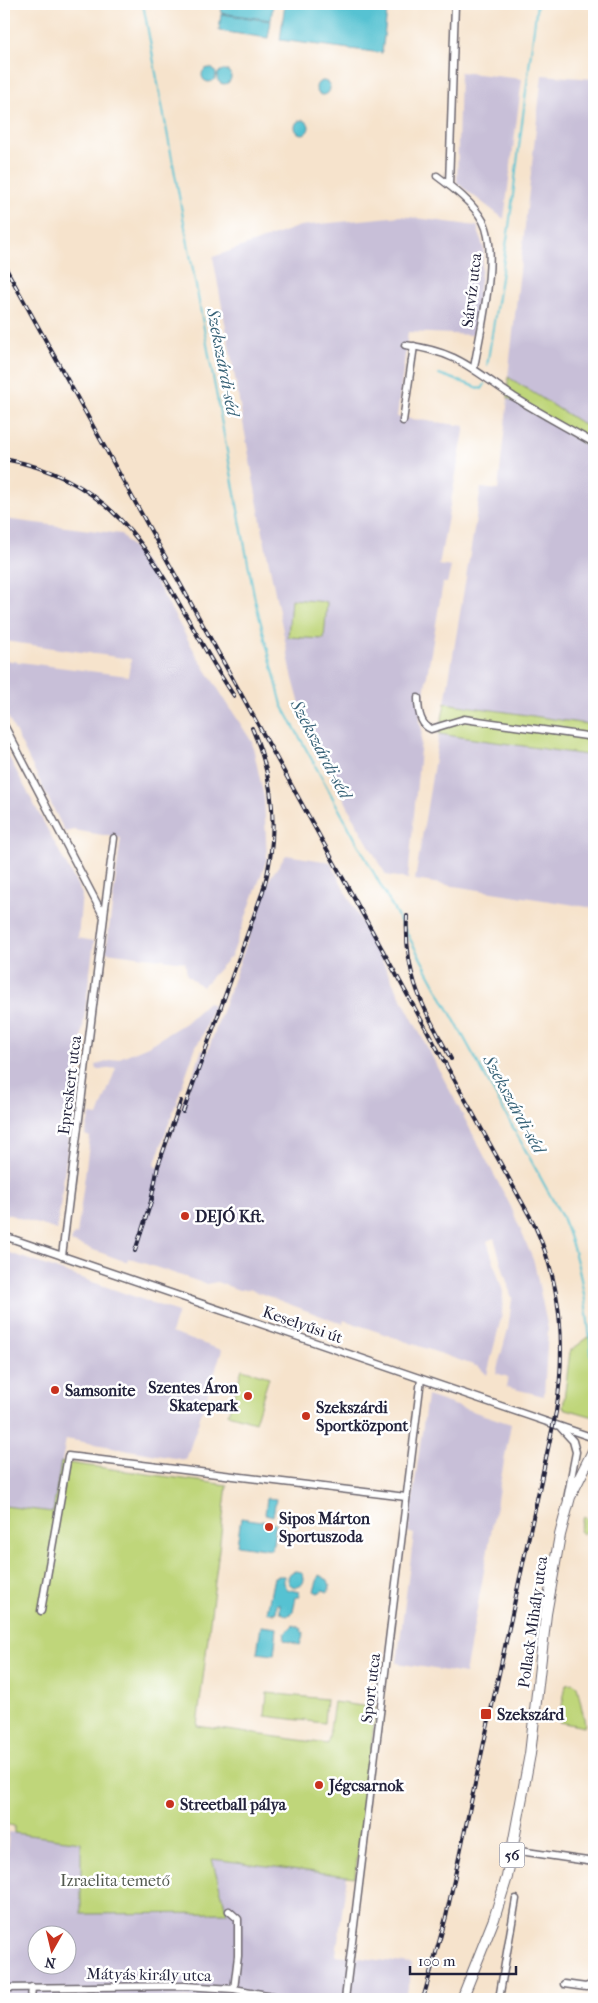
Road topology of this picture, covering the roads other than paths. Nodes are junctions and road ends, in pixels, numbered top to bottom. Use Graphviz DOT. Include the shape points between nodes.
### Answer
graph roads {
  1 [pos="455,4"];
  2 [pos="437,176"];
  3 [pos="449,185"];
  4 [pos="405,345"];
  5 [pos="414,346"];
  6 [pos="474,368"];
  7 [pos="403,421"];
  8 [pos="594,443"];
  9 [pos="418,698"];
  10 [pos="4,725"];
  11 [pos="594,737"];
  12 [pos="114,838"];
  13 [pos="104,917"];
  14 [pos="4,1236"];
  15 [pos="62,1256"];
  16 [pos="421,1379"];
  17 [pos="560,1427"];
  18 [pos="594,1438"];
  19 [pos="594,1449"];
  20 [pos="406,1497"];
  21 [pos="566,1509"];
  22 [pos="41,1611"];
  23 [pos="513,1850"];
  24 [pos="594,1862"];
  25 [pos="516,1899"];
  26 [pos="229,1911"];
  27 [pos="594,1983"];
  28 [pos="564,1984"];
  29 [pos="32,1987"];
  30 [pos="4,1988"];
  31 [pos="234,1989"];
  32 [pos="31,1999"];
  33 [pos="289,1999"];
  34 [pos="345,1999"];
  35 [pos="462,1999"];
  36 [pos="499,1999"];
  1 -- 3 [label="street"];
  2 -- 3 [label="street, Sárvíz utca"];
  3 -- 6 [label="street, Sárvíz utca" via="478,213 489,238 489,269"];
  4 -- 5 [label="street"];
  5 -- 6 [label="street" via="441,352"];
  5 -- 7 [label="street"];
  6 -- 8 [label="street" via="512,395"];
  9 -- 11 [label="street" via="422,719 429,728 464,719"];
  10 -- 13 [label="street"];
  12 -- 13 [label="street, Epreskert utca"];
  13 -- 15 [label="street, Epreskert utca"];
  14 -- 15 [label="street, Keselyűsi út"];
  15 -- 16 [label="street, Keselyűsi út"];
  16 -- 17 [label="street, Keselyűsi út"];
  16 -- 20 [label="street, Sport utca"];
  17 -- 18 [label="street, Keselyűsi út"];
  17 -- 21 [label="street, Pollack Mihály utca" via="573,1441 576,1452 567,1488"];
  19 -- 21 [label="main road, Pollack Mihály utca / 56"];
  20 -- 22 [label="street" via="68,1456"];
  20 -- 34 [label="street, Sport utca"];
  21 -- 23 [label="main road, Pollack Mihály utca / 56" via="549,1596 530,1754"];
  23 -- 24 [label="street"];
  23 -- 35 [label="main road, Pollack Mihály utca / 56" via="498,1909"];
  25 -- 36 [label="street"];
  26 -- 31 [label="street, Mátyás király utca" via="238,1920"];
  27 -- 28 [label="street" via="586,1987"];
  29 -- 30 [label="street, Mátyás király utca"];
  29 -- 31 [label="street, Mátyás király utca" via="184,1986"];
  29 -- 32 [label="street"];
  31 -- 33 [label="street, Mátyás király utca"];
}
